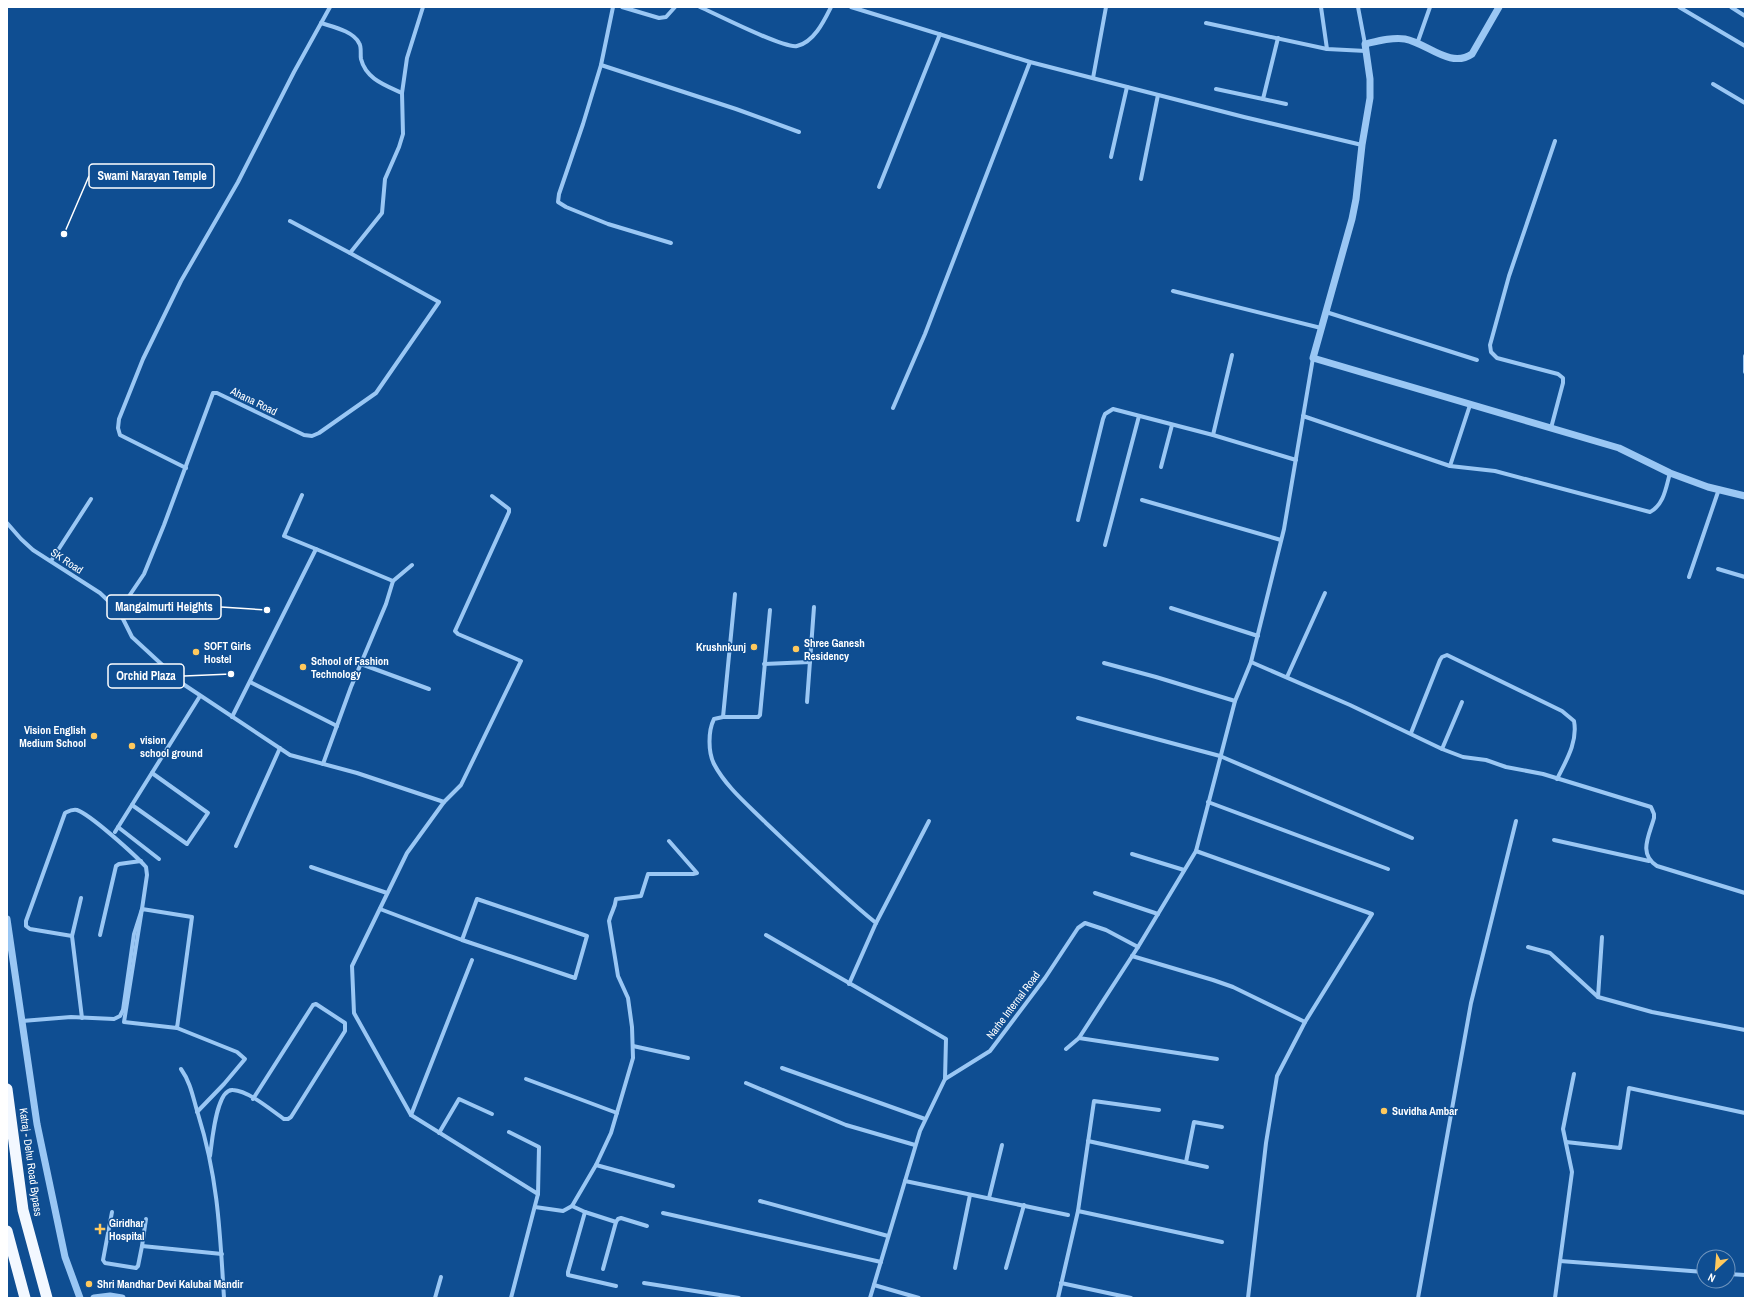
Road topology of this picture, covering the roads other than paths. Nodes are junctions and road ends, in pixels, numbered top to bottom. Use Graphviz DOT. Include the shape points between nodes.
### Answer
graph roads {
  1 [pos="330,7"];
  2 [pos="423,7"];
  3 [pos="614,7"];
  4 [pos="622,7"];
  5 [pos="674,7"];
  6 [pos="700,7"];
  7 [pos="831,7"];
  8 [pos="851,7"];
  9 [pos="1106,7"];
  10 [pos="1321,7"];
  11 [pos="1358,7"];
  12 [pos="1430,7"];
  13 [pos="1499,7"];
  14 [pos="1679,7"];
  15 [pos="1731,7"];
  16 [pos="1745,16"];
  17 [pos="321,23"];
  18 [pos="1206,23"];
  19 [pos="940,34"];
  20 [pos="1278,38"];
  21 [pos="1417,44"];
  22 [pos="1745,46"];
  23 [pos="1366,47"];
  24 [pos="1327,49"];
  25 [pos="1030,62"];
  26 [pos="601,65"];
  27 [pos="1094,78"];
  28 [pos="1713,84"];
  29 [pos="1127,87"];
  30 [pos="1216,88"];
  31 [pos="402,93"];
  32 [pos="1158,95"];
  33 [pos="1263,99"];
  34 [pos="1745,103"];
  35 [pos="1286,104"];
  36 [pos="799,132"];
  37 [pos="1555,141"];
  38 [pos="1362,144"];
  39 [pos="1111,157"];
  40 [pos="1141,179"];
  41 [pos="879,186"];
  42 [pos="290,221"];
  43 [pos="671,243"];
  44 [pos="350,252"];
  45 [pos="1173,291"];
  46 [pos="1326,312"];
  47 [pos="1321,328"];
  48 [pos="1232,355"];
  49 [pos="1745,356"];
  50 [pos="1313,358"];
  51 [pos="1477,360"];
  52 [pos="1745,372"];
  53 [pos="1470,405"];
  54 [pos="893,408"];
  55 [pos="1138,416"];
  56 [pos="1303,416"];
  57 [pos="1172,425"];
  58 [pos="1551,429"];
  59 [pos="1213,435"];
  60 [pos="1296,460"];
  61 [pos="1450,466"];
  62 [pos="1161,467"];
  63 [pos="186,468"];
  64 [pos="1670,473"];
  65 [pos="1720,490"];
  66 [pos="302,495"];
  67 [pos="492,496"];
  68 [pos="1745,496"];
  69 [pos="90,499"];
  70 [pos="1142,500"];
  71 [pos="1078,520"];
  72 [pos="7,524"];
  73 [pos="1281,540"];
  74 [pos="1105,545"];
  75 [pos="316,549"];
  76 [pos="51,561"];
  77 [pos="412,564"];
  78 [pos="1718,569"];
  79 [pos="1689,577"];
  80 [pos="1745,577"];
  81 [pos="393,581"];
  82 [pos="1326,592"];
  83 [pos="735,594"];
  84 [pos="814,607"];
  85 [pos="1171,608"];
  86 [pos="770,610"];
  87 [pos="119,611"];
  88 [pos="1258,636"];
  89 [pos="810,662"];
  90 [pos="1251,662"];
  91 [pos="1104,663"];
  92 [pos="361,664"];
  93 [pos="764,664"];
  94 [pos="1288,677"];
  95 [pos="250,682"];
  96 [pos="429,689"];
  97 [pos="200,696"];
  98 [pos="1235,701"];
  99 [pos="807,702"];
  100 [pos="1462,702"];
  101 [pos="232,717"];
  102 [pos="723,717"];
  103 [pos="1078,718"];
  104 [pos="337,726"];
  105 [pos="1411,733"];
  106 [pos="280,748"];
  107 [pos="1442,749"];
  108 [pos="1220,756"];
  109 [pos="323,764"];
  110 [pos="152,773"];
  111 [pos="1557,779"];
  112 [pos="444,802"];
  113 [pos="1208,802"];
  114 [pos="132,804"];
  115 [pos="930,821"];
  116 [pos="1516,821"];
  117 [pos="118,827"];
  118 [pos="115,832"];
  119 [pos="1412,838"];
  120 [pos="1554,840"];
  121 [pos="669,841"];
  122 [pos="236,846"];
  123 [pos="1196,851"];
  124 [pos="1132,854"];
  125 [pos="159,859"];
  126 [pos="140,861"];
  127 [pos="1649,861"];
  128 [pos="311,867"];
  129 [pos="1388,869"];
  130 [pos="1184,870"];
  131 [pos="387,893"];
  132 [pos="1095,893"];
  133 [pos="1745,893"];
  134 [pos="81,898"];
  135 [pos="142,909"];
  136 [pos="380,909"];
  137 [pos="1158,914"];
  138 [pos="7,919"];
  139 [pos="876,923"];
  140 [pos="100,935"];
  141 [pos="766,935"];
  142 [pos="72,936"];
  143 [pos="1602,937"];
  144 [pos="462,940"];
  145 [pos="1138,947"];
  146 [pos="1528,947"];
  147 [pos="1132,956"];
  148 [pos="472,960"];
  149 [pos="848,984"];
  150 [pos="1598,997"];
  151 [pos="82,1018"];
  152 [pos="22,1021"];
  153 [pos="1305,1022"];
  154 [pos="177,1028"];
  155 [pos="1745,1030"];
  156 [pos="1079,1038"];
  157 [pos="633,1046"];
  158 [pos="1066,1049"];
  159 [pos="688,1058"];
  160 [pos="1217,1059"];
  161 [pos="782,1068"];
  162 [pos="181,1069"];
  163 [pos="1574,1074"];
  164 [pos="526,1079"];
  165 [pos="944,1079"];
  166 [pos="746,1083"];
  167 [pos="7,1089"];
  168 [pos="253,1099"];
  169 [pos="1159,1110"];
  170 [pos="197,1112"];
  171 [pos="617,1113"];
  172 [pos="1745,1113"];
  173 [pos="492,1114"];
  174 [pos="411,1115"];
  175 [pos="925,1119"];
  176 [pos="1222,1127"];
  177 [pos="508,1132"];
  178 [pos="439,1133"];
  179 [pos="1088,1141"];
  180 [pos="1566,1142"];
  181 [pos="915,1145"];
  182 [pos="1002,1145"];
  183 [pos="210,1156"];
  184 [pos="1186,1162"];
  185 [pos="596,1165"];
  186 [pos="1207,1167"];
  187 [pos="905,1181"];
  188 [pos="672,1186"];
  189 [pos="538,1194"];
  190 [pos="970,1195"];
  191 [pos="990,1198"];
  192 [pos="760,1202"];
  193 [pos="1024,1205"];
  194 [pos="572,1206"];
  195 [pos="535,1207"];
  196 [pos="1078,1211"];
  197 [pos="112,1212"];
  198 [pos="585,1212"];
  199 [pos="663,1213"];
  200 [pos="1068,1214"];
  201 [pos="146,1219"];
  202 [pos="616,1222"];
  203 [pos="647,1226"];
  204 [pos="7,1231"];
  205 [pos="888,1236"];
  206 [pos="1222,1242"];
  207 [pos="142,1246"];
  208 [pos="222,1254"];
  209 [pos="1560,1260"];
  210 [pos="881,1262"];
  211 [pos="955,1268"];
  212 [pos="1006,1268"];
  213 [pos="603,1269"];
  214 [pos="1696,1271"];
  215 [pos="441,1277"];
  216 [pos="644,1283"];
  217 [pos="1061,1283"];
  218 [pos="616,1286"];
  219 [pos="874,1286"];
  220 [pos="24,1295"];
  221 [pos="47,1298"];
  222 [pos="80,1298"];
  223 [pos="94,1298"];
  224 [pos="122,1298"];
  225 [pos="224,1298"];
  226 [pos="435,1298"];
  227 [pos="511,1298"];
  228 [pos="739,1298"];
  229 [pos="870,1298"];
  230 [pos="919,1298"];
  231 [pos="1058,1298"];
  232 [pos="1131,1298"];
  233 [pos="1248,1298"];
  234 [pos="1418,1298"];
  235 [pos="1555,1298"];
  1 -- 17 [label="street"];
  2 -- 31 [label="street" via="407,58"];
  3 -- 26 [label="street"];
  4 -- 5 [label="street" via="659,18 666,17"];
  6 -- 7 [label="street" via="794,47 804,44 816,33"];
  8 -- 19 [label="street"];
  9 -- 27 [label="street"];
  10 -- 24 [label="street"];
  11 -- 23 [label="street"];
  12 -- 21 [label="street"];
  13 -- 21 [label="street" via="1472,54 1465,59 1453,59"];
  14 -- 22 [label="street"];
  15 -- 16 [label="street"];
  17 -- 31 [label="street" via="352,34 360,43 361,59 369,75 379,83"];
  17 -- 63 [label="street" via="238,182 181,281 143,359 120,419 120,435"];
  18 -- 20 [label="street"];
  19 -- 25 [label="street"];
  19 -- 41 [label="street"];
  20 -- 24 [label="street"];
  20 -- 33 [label="street"];
  21 -- 23 [label="street" via="1406,39 1393,39"];
  23 -- 24 [label="street"];
  23 -- 38 [label="street" via="1370,98"];
  25 -- 27 [label="street"];
  25 -- 54 [label="street" via="928,326"];
  26 -- 36 [label="street" via="736,108"];
  26 -- 43 [label="street" via="558,202 608,224"];
  27 -- 29 [label="street"];
  28 -- 34 [label="street"];
  29 -- 32 [label="street"];
  29 -- 39 [label="street"];
  30 -- 33 [label="street"];
  31 -- 44 [label="street" via="402,134 385,179 382,214"];
  32 -- 38 [label="street"];
  32 -- 40 [label="street"];
  33 -- 35 [label="street"];
  37 -- 58 [label="street" via="1509,276 1490,345 1491,352 1497,358 1558,374 1562,378 1563,384"];
  38 -- 46 [label="street" via="1352,219"];
  42 -- 44 [label="street"];
  44 -- 63 [label="street, Ahana Road" via="439,302 376,392 312,436 304,435 213,393"];
  45 -- 47 [label="street"];
  46 -- 47 [label="street"];
  46 -- 51 [label="street"];
  47 -- 50 [label="street"];
  48 -- 59 [label="street"];
  49 -- 52 [label="street"];
  50 -- 53 [label="street"];
  50 -- 56 [label="street"];
  53 -- 58 [label="street"];
  53 -- 61 [label="street"];
  55 -- 57 [label="street"];
  55 -- 71 [label="street" via="1112,409 1105,414"];
  55 -- 74 [label="street"];
  56 -- 60 [label="street"];
  56 -- 61 [label="street"];
  57 -- 59 [label="street"];
  57 -- 62 [label="street"];
  58 -- 64 [label="street" via="1619,448"];
  59 -- 60 [label="street"];
  60 -- 73 [label="street"];
  61 -- 64 [label="street" via="1495,472 1650,512 1661,503"];
  63 -- 87 [label="street, Ahana Road" via="144,574"];
  64 -- 65 [label="street"];
  65 -- 68 [label="street"];
  65 -- 79 [label="street"];
  66 -- 75 [label="street" via="284,536"];
  67 -- 112 [label="street" via="509,509 509,512 455,631 521,661 461,785"];
  69 -- 76 [label="street"];
  70 -- 73 [label="street"];
  72 -- 76 [label="street, SK Road" via="25,543"];
  73 -- 88 [label="street"];
  75 -- 81 [label="street"];
  75 -- 95 [label="street"];
  76 -- 87 [label="street, SK Road" via="100,593"];
  77 -- 81 [label="street"];
  78 -- 80 [label="street"];
  81 -- 92 [label="street"];
  82 -- 94 [label="street"];
  83 -- 102 [label="street"];
  84 -- 89 [label="street"];
  85 -- 88 [label="street"];
  86 -- 93 [label="street"];
  87 -- 97 [label="street, SK Road" via="132,637 183,684"];
  88 -- 90 [label="street"];
  89 -- 93 [label="street"];
  89 -- 99 [label="street"];
  90 -- 94 [label="street"];
  90 -- 98 [label="street"];
  91 -- 98 [label="street"];
  92 -- 96 [label="street"];
  92 -- 104 [label="street"];
  93 -- 102 [label="street" via="760,715"];
  94 -- 105 [label="street"];
  95 -- 101 [label="street"];
  95 -- 104 [label="street"];
  97 -- 101 [label="street, SK Road"];
  97 -- 110 [label="street"];
  98 -- 108 [label="street"];
  100 -- 107 [label="street"];
  101 -- 106 [label="street, SK Road"];
  102 -- 139 [label="street" via="714,719 711,725 710,746 713,763 730,788 806,862"];
  103 -- 108 [label="street"];
  104 -- 109 [label="street"];
  105 -- 107 [label="street"];
  105 -- 111 [label="street" via="1440,660 1447,655 1562,711 1574,721 1575,739"];
  106 -- 109 [label="street, SK Road" via="290,755"];
  106 -- 122 [label="street"];
  107 -- 111 [label="street" via="1463,757 1486,760"];
  108 -- 113 [label="street"];
  108 -- 119 [label="street"];
  109 -- 112 [label="street, SK Road"];
  110 -- 114 [label="street"];
  110 -- 114 [label="street" via="208,813 187,844"];
  111 -- 127 [label="street" via="1651,807 1654,818 1645,852"];
  112 -- 131 [label="street" via="407,853"];
  113 -- 123 [label="street"];
  113 -- 129 [label="street"];
  114 -- 117 [label="street"];
  115 -- 139 [label="street"];
  116 -- 234 [label="street" via="1471,1003"];
  117 -- 118 [label="street"];
  117 -- 125 [label="street"];
  120 -- 127 [label="street"];
  121 -- 157 [label="street" via="697,873 648,874 641,896 616,899 614,911 610,915 618,976 628,998"];
  123 -- 130 [label="street"];
  123 -- 153 [label="street" via="1372,914"];
  124 -- 130 [label="street"];
  126 -- 135 [label="street" via="146,867 147,875"];
  126 -- 140 [label="street" via="116,866"];
  126 -- 142 [label="street" via="100,825 77,810 65,813 26,926"];
  127 -- 133 [label="street" via="1657,866"];
  128 -- 131 [label="street"];
  130 -- 137 [label="street"];
  131 -- 136 [label="street"];
  132 -- 137 [label="street"];
  134 -- 142 [label="street"];
  135 -- 151 [label="street" via="134,934 120,1016 114,1019"];
  135 -- 154 [label="street" via="192,917"];
  135 -- 154 [label="street" via="124,1022"];
  136 -- 144 [label="street"];
  136 -- 174 [label="street" via="352,966 354,1013"];
  137 -- 145 [label="street"];
  138 -- 152 [label="street"];
  139 -- 149 [label="street"];
  141 -- 149 [label="street"];
  142 -- 151 [label="street"];
  143 -- 150 [label="street"];
  144 -- 144 [label="street" via="478,899 587,936 575,978"];
  145 -- 147 [label="street"];
  145 -- 165 [label="street, Narhe Internal Road" via="1106,930 1085,923 1078,928 1045,978 990,1051"];
  146 -- 150 [label="street" via="1550,953"];
  147 -- 153 [label="street" via="1233,987"];
  147 -- 156 [label="street"];
  148 -- 174 [label="street"];
  149 -- 165 [label="street" via="946,1039"];
  150 -- 155 [label="street" via="1652,1012"];
  151 -- 152 [label="street"];
  152 -- 222 [label="street" via="37,1124 65,1257"];
  153 -- 233 [label="street" via="1277,1076 1266,1143"];
  154 -- 170 [label="street" via="237,1052 245,1060"];
  156 -- 158 [label="street"];
  156 -- 160 [label="street"];
  157 -- 159 [label="street"];
  157 -- 171 [label="street" via="633,1058"];
  161 -- 175 [label="street"];
  162 -- 170 [label="street" via="188,1078"];
  163 -- 180 [label="street" via="1563,1129"];
  164 -- 171 [label="street"];
  165 -- 175 [label="street"];
  166 -- 181 [label="street" via="846,1125"];
  167 -- 221 [label="highway, Katraj - Dehu Road Bypass" via="23,1210"];
  168 -- 168 [label="street" via="284,1119 291,1117 345,1031 345,1023 316,1004 313,1005"];
  168 -- 183 [label="street" via="234,1090 224,1094 218,1106"];
  169 -- 179 [label="street" via="1094,1101"];
  170 -- 183 [label="street"];
  171 -- 185 [label="street"];
  172 -- 180 [label="street" via="1629,1088 1620,1148"];
  173 -- 178 [label="street" via="459,1099"];
  174 -- 178 [label="street"];
  175 -- 181 [label="street"];
  176 -- 184 [label="street" via="1194,1122"];
  177 -- 189 [label="street" via="539,1147"];
  178 -- 189 [label="street"];
  179 -- 184 [label="street"];
  179 -- 196 [label="street"];
  180 -- 209 [label="street" via="1572,1172"];
  181 -- 187 [label="street"];
  182 -- 191 [label="street"];
  183 -- 208 [label="street"];
  184 -- 186 [label="street"];
  185 -- 188 [label="street"];
  185 -- 194 [label="street"];
  187 -- 190 [label="street"];
  187 -- 205 [label="street"];
  189 -- 195 [label="street"];
  190 -- 191 [label="street"];
  190 -- 211 [label="street"];
  191 -- 193 [label="street"];
  192 -- 205 [label="street"];
  193 -- 200 [label="street"];
  193 -- 212 [label="street"];
  194 -- 195 [label="street" via="563,1211"];
  194 -- 198 [label="street"];
  195 -- 227 [label="street"];
  196 -- 206 [label="street"];
  196 -- 217 [label="street"];
  197 -- 207 [label="street" via="104,1263 136,1268"];
  198 -- 202 [label="street"];
  198 -- 218 [label="street" via="568,1275"];
  199 -- 210 [label="street"];
  201 -- 207 [label="street"];
  202 -- 203 [label="street" via="621,1218"];
  202 -- 213 [label="street"];
  204 -- 220 [label="highway"];
  205 -- 210 [label="street"];
  207 -- 208 [label="street"];
  208 -- 225 [label="street"];
  209 -- 214 [label="street"];
  209 -- 235 [label="street"];
  210 -- 219 [label="street"];
  215 -- 226 [label="street"];
  216 -- 228 [label="street"];
  217 -- 231 [label="street"];
  217 -- 232 [label="street"];
  219 -- 229 [label="street"];
  219 -- 230 [label="street"];
  223 -- 224 [label="street"];
}
